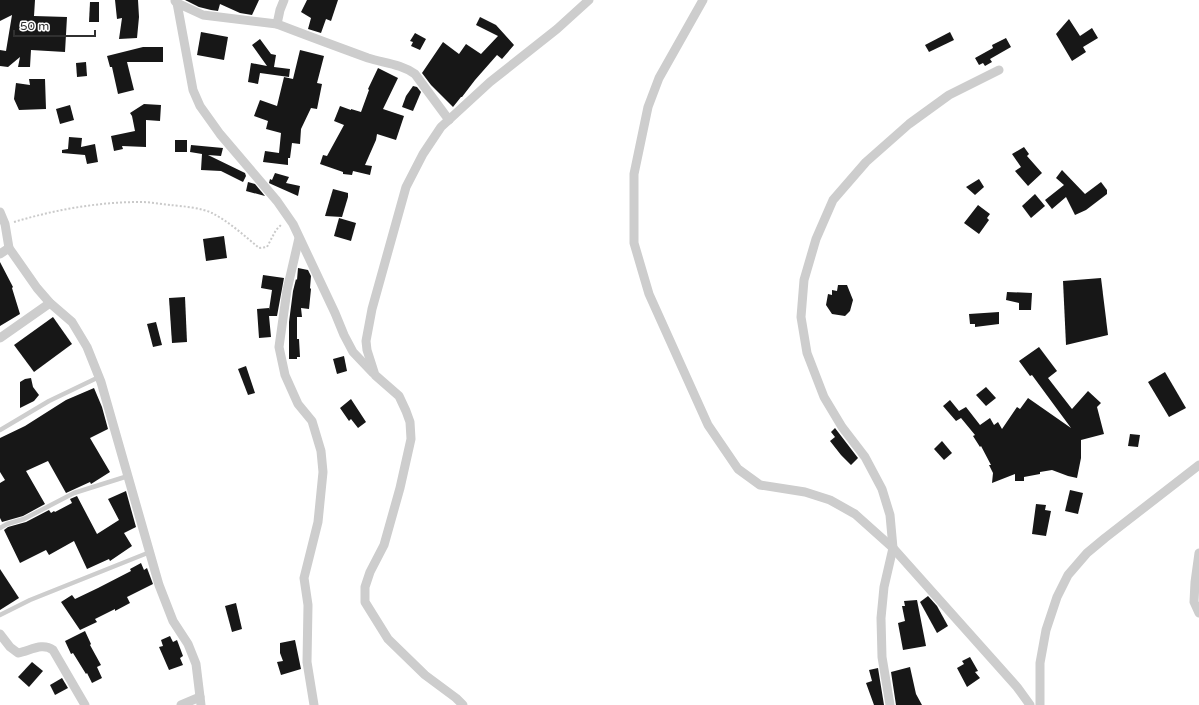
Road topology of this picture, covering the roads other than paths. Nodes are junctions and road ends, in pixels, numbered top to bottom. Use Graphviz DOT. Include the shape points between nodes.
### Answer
graph roads {
  1 [pos="284,0"];
  2 [pos="589,0"];
  3 [pos="703,0"];
  4 [pos="175,2"];
  5 [pos="277,24"];
  6 [pos="999,70"];
  7 [pos="449,120"];
  8 [pos="0,212"];
  9 [pos="299,238"];
  10 [pos="9,248"];
  11 [pos="0,254"];
  12 [pos="50,303"];
  13 [pos="0,338"];
  14 [pos="375,375"];
  15 [pos="99,377"];
  16 [pos="0,430"];
  17 [pos="1197,466"];
  18 [pos="128,476"];
  19 [pos="1199,477"];
  20 [pos="0,528"];
  21 [pos="892,548"];
  22 [pos="150,552"];
  23 [pos="1199,553"];
  24 [pos="1199,613"];
  25 [pos="0,615"];
  26 [pos="0,634"];
  27 [pos="200,701"];
  28 [pos="85,705"];
  29 [pos="182,705"];
  30 [pos="314,705"];
  31 [pos="463,705"];
  32 [pos="890,705"];
  33 [pos="1030,705"];
  34 [pos="1040,705"];
  1 -- 5 [label="street"];
  2 -- 7 [label="street" via="490,82"];
  3 -- 21 [label="street" via="659,78 648,107 634,174 634,243 649,294 708,425 738,469 760,484 805,492 830,500 855,514"];
  4 -- 5 [label="street" via="203,15"];
  4 -- 9 [label="street" via="193,90 200,106 220,134 277,201"];
  5 -- 7 [label="street" via="409,70 415,74"];
  6 -- 21 [label="street" via="949,95 909,124 866,162 833,200 816,239 804,280 801,317 807,353 824,397 842,427 865,457 882,489 890,515"];
  7 -- 14 [label="street" via="441,127 423,154 406,188 394,227 366,341"];
  8 -- 10 [label="street"];
  9 -- 14 [label="street" via="353,352"];
  9 -- 30 [label="street" via="287,290 279,347 285,375 298,404 312,421 323,465 318,522 304,578 308,605 307,662"];
  10 -- 11 [label="street"];
  10 -- 12 [label="street"];
  12 -- 13 [label="street"];
  12 -- 15 [label="street" via="72,322 87,347"];
  14 -- 31 [label="street" via="399,396 410,422 411,439 384,545 365,587 365,602 388,639 424,675"];
  15 -- 16 [label="lane" via="49,401"];
  15 -- 18 [label="street"];
  17 -- 19 [label="street"];
  17 -- 34 [label="street" via="1087,553 1068,575 1057,597 1046,630 1040,663"];
  18 -- 20 [label="lane" via="74,492 24,519"];
  18 -- 22 [label="street"];
  21 -- 32 [label="street" via="881,618 882,657"];
  21 -- 33 [label="street" via="1017,687"];
  22 -- 25 [label="lane" via="30,600"];
  22 -- 27 [label="street" via="173,621 188,644 196,664"];
  23 -- 24 [label="street" via="1194,602"];
  26 -- 28 [label="street" via="18,653 43,646 53,650"];
  27 -- 29 [label="street"];
}
